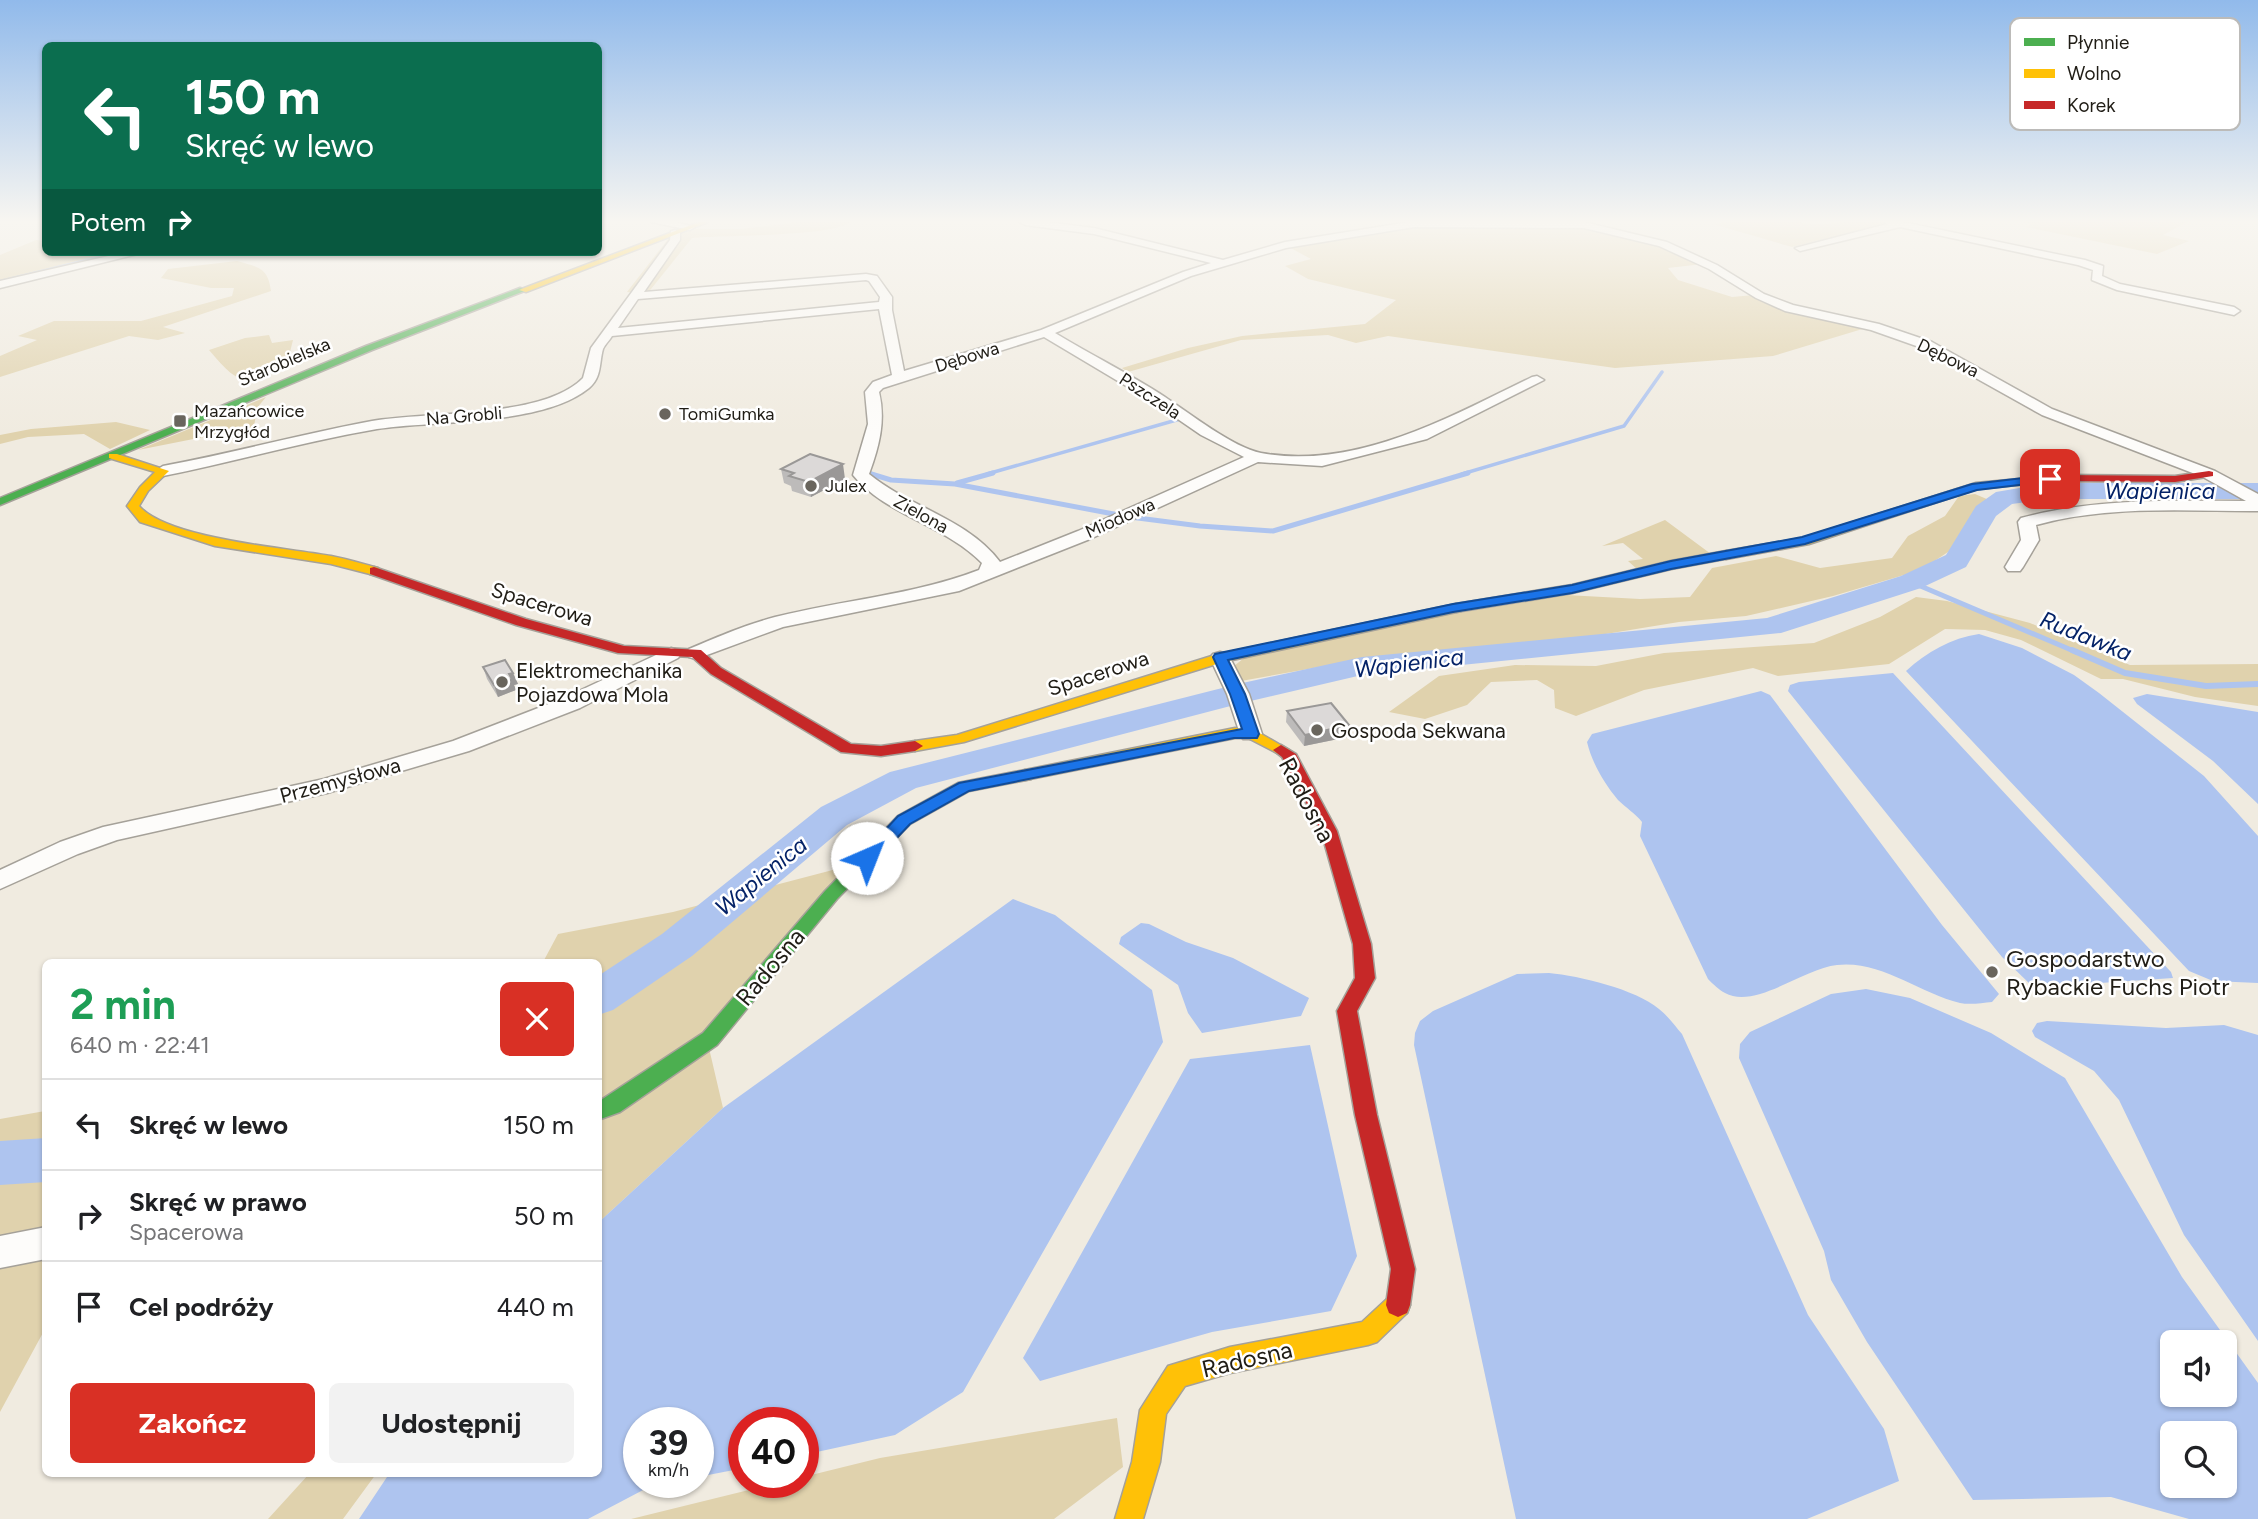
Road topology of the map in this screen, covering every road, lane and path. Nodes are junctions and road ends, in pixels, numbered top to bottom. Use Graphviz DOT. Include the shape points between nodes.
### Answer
graph roads {
  1 [pos="515,293"];
  2 [pos="635,293"];
  3 [pos="669,293"];
  4 [pos="883,293"];
  5 [pos="1142,293"];
  6 [pos="1755,293"];
  7 [pos="2146,293"];
  8 [pos="633,296"];
  9 [pos="885,305"];
  10 [pos="2234,311"];
  11 [pos="611,332"];
  12 [pos="1045,333"];
  13 [pos="900,377"];
  14 [pos="1537,380"];
  15 [pos="113,456"];
  16 [pos="1256,457"];
  17 [pos="163,471"];
  18 [pos="2216,478"];
  19 [pos="0,502"];
  20 [pos="2257,502"];
  21 [pos="2014,567"];
  22 [pos="987,573"];
  23 [pos="696,653"];
  24 [pos="671,654"];
  25 [pos="1220,657"];
  26 [pos="1251,734"];
  27 [pos="0,880"];
  28 [pos="602,1110"];
  29 [pos="42,1245"];
  30 [pos="0,1252"];
  31 [pos="1129,1519"];
  1 -- 15 [label="street, Starobielska" via="369,348"];
  2 -- 8 [label="street, Na Grobli"];
  3 -- 8 [label="street"];
  4 -- 9 [label="street"];
  5 -- 12 [label="street, Dębowa"];
  6 -- 18 [label="street, Dębowa" via="1789,307 1875,327 1927,345 2047,412"];
  7 -- 10 [label="street"];
  8 -- 11 [label="street, Na Grobli"];
  9 -- 11 [label="street"];
  9 -- 13 [label="street"];
  11 -- 17 [label="street, Na Grobli" via="597,348 587,384 520,410 375,426"];
  12 -- 13 [label="street, Dębowa"];
  12 -- 16 [label="street, Pszczela" via="1206,432"];
  13 -- 22 [label="street, Zielona" via="872,392 875,433 861,474 883,493 979,547 991,562"];
  14 -- 16 [label="street, Miodowa" via="1422,436 1322,461"];
  15 -- 17 [label="street"];
  15 -- 19 [label="street, Starobielska"];
  16 -- 22 [label="street, Miodowa" via="1084,535"];
  17 -- 24 [label="street, Spacerowa" via="133,506 144,519 219,543 332,560 389,575 521,622 623,650"];
  18 -- 20 [label="street, Dębowa"];
  18 -- 25 [label="street, Spacerowa" via="2054,478 1976,486 1805,541"];
  20 -- 21 [label="street" via="2045,516 2027,522 2030,540"];
  22 -- 23 [label="street, Miodowa" via="952,587 779,622"];
  23 -- 24 [label="street, Spacerowa"];
  23 -- 25 [label="street, Spacerowa" via="716,671 847,749 881,751 959,739"];
  24 -- 27 [label="street, Przemysłowa" via="572,703 461,746 327,786 111,833"];
  25 -- 26 [label="street"];
  26 -- 28 [label="street, Radosna" via="1234,733 964,787 904,820 831,895 710,1039"];
  26 -- 31 [label="street, Radosna" via="1287,754 1329,831 1362,944 1365,978 1347,1011 1403,1269 1398,1306 1368,1333 1177,1375 1153,1410 1146,1462"];
  29 -- 30 [label="street"];
}
